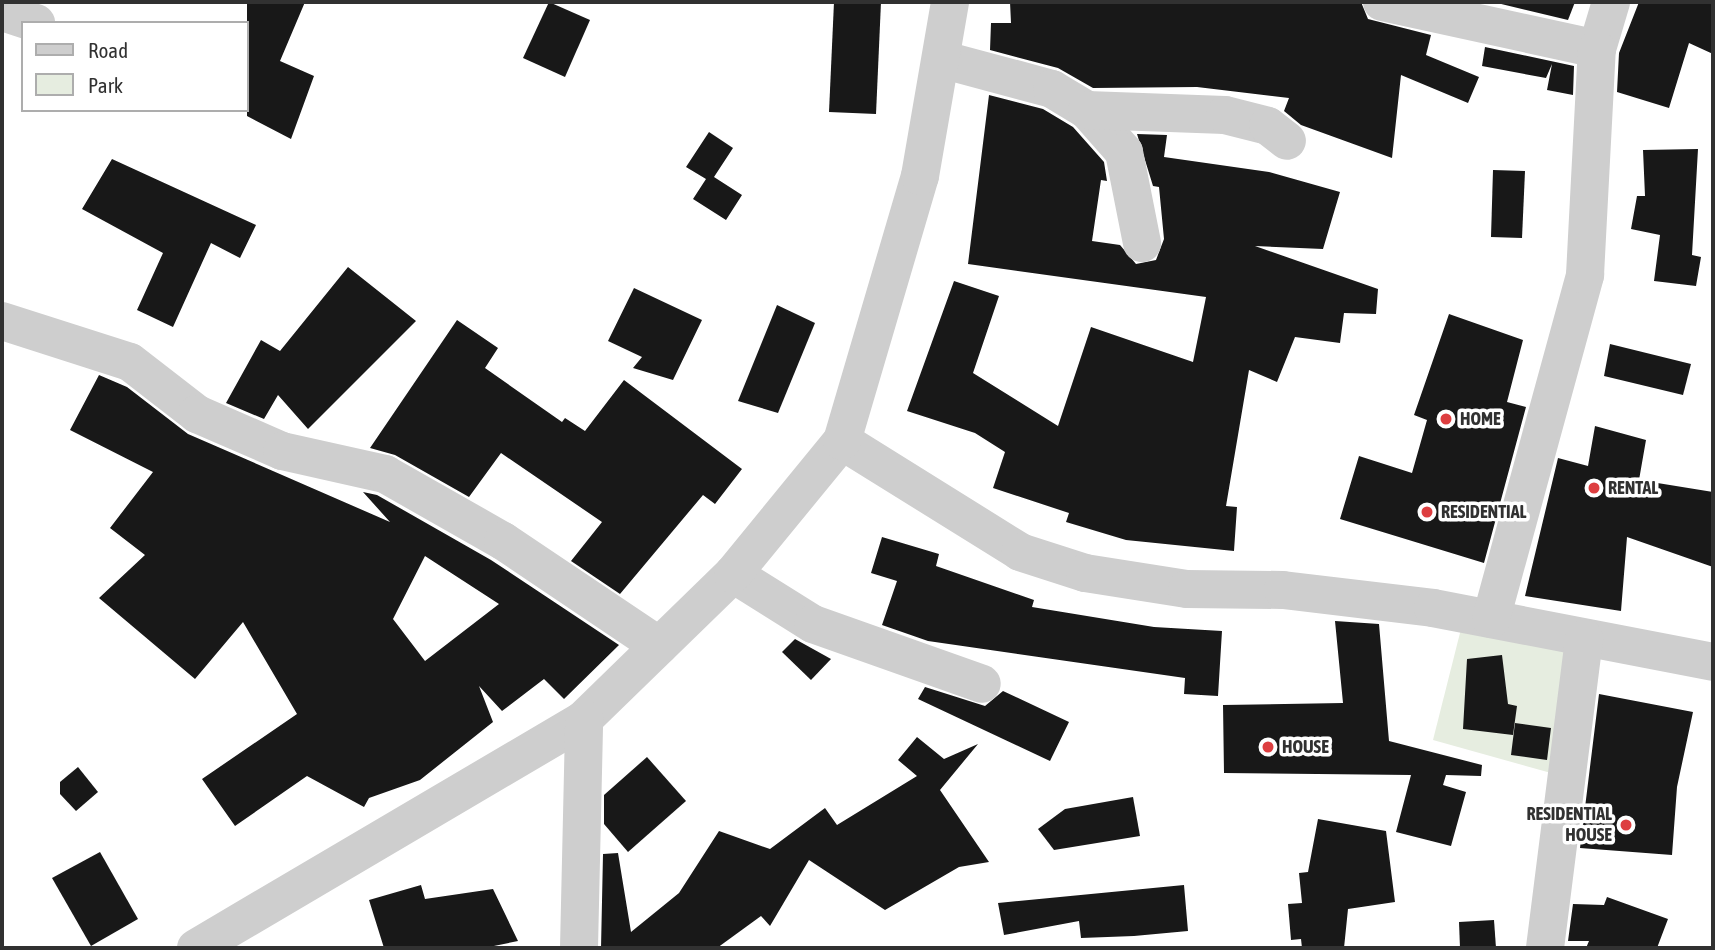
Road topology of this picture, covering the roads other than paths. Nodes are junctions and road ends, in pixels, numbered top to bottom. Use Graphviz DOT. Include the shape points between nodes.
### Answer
graph roads {
  1 [pos="950,2"];
  2 [pos="1382,2"];
  3 [pos="1611,2"];
  4 [pos="2,12"];
  5 [pos="30,21"];
  6 [pos="1597,49"];
  7 [pos="944,60"];
  8 [pos="1087,110"];
  9 [pos="1287,141"];
  10 [pos="1142,243"];
  11 [pos="2,321"];
  12 [pos="842,441"];
  13 [pos="733,574"];
  14 [pos="1491,619"];
  15 [pos="1584,638"];
  16 [pos="659,646"];
  17 [pos="1713,662"];
  18 [pos="982,684"];
  19 [pos="584,719"];
  20 [pos="196,948"];
  21 [pos="579,948"];
  22 [pos="1545,948"];
  1 -- 7 [label="street"];
  2 -- 6 [label="street"];
  3 -- 6 [label="street"];
  4 -- 5 [label="street"];
  6 -- 14 [label="street" via="1585,275"];
  7 -- 8 [label="street" via="1052,89"];
  7 -- 12 [label="street" via="920,176"];
  8 -- 9 [label="street" via="1225,115 1268,126"];
  8 -- 10 [label="street" via="1124,152"];
  11 -- 16 [label="street" via="130,362 197,414 282,452 385,474 503,541"];
  12 -- 13 [label="street"];
  12 -- 14 [label="street" via="1020,552 1086,573 1186,589 1283,590"];
  13 -- 16 [label="street"];
  13 -- 18 [label="street" via="813,624"];
  14 -- 15 [label="street"];
  15 -- 17 [label="street"];
  15 -- 22 [label="street"];
  16 -- 19 [label="street"];
  19 -- 20 [label="street"];
  19 -- 21 [label="street"];
}
